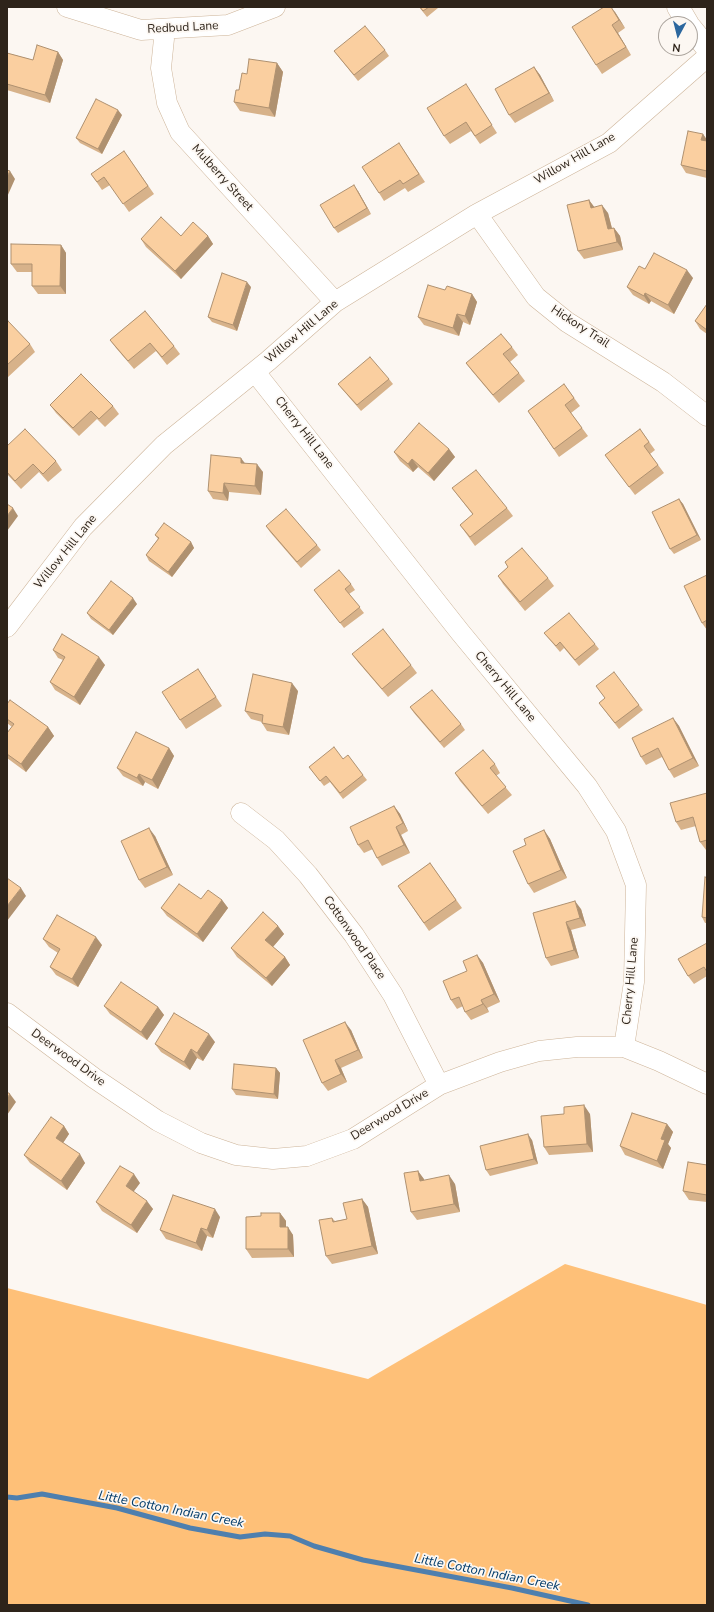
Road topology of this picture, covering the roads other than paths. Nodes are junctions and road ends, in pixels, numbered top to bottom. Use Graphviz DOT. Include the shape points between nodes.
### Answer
graph roads {
  1 [pos="67,7"];
  2 [pos="275,7"];
  3 [pos="678,7"];
  4 [pos="683,16"];
  5 [pos="165,29"];
  6 [pos="698,37"];
  7 [pos="707,48"];
  8 [pos="707,57"];
  9 [pos="476,214"];
  10 [pos="335,302"];
  11 [pos="255,372"];
  12 [pos="707,416"];
  13 [pos="7,627"];
  14 [pos="241,813"];
  15 [pos="7,1013"];
  16 [pos="624,1047"];
  17 [pos="707,1084"];
  18 [pos="439,1085"];
  1 -- 5 [label="street, Redbud Lane" via="141,30"];
  2 -- 5 [label="street, Redbud Lane" via="228,25"];
  3 -- 4 [label="street"];
  5 -- 10 [label="street, Mulberry Street" via="161,68 167,103 180,132"];
  6 -- 7 [label="street"];
  8 -- 9 [label="street, Willow Hill Lane" via="609,143"];
  9 -- 10 [label="street, Willow Hill Lane"];
  9 -- 12 [label="street, Hickory Trail" via="536,297 567,322 663,382"];
  10 -- 11 [label="street, Willow Hill Lane"];
  11 -- 13 [label="street, Willow Hill Lane" via="164,445 83,527"];
  11 -- 16 [label="street, Cherry Hill Lane" via="460,632 587,786 616,831 636,885 634,982"];
  14 -- 18 [label="street, Cottonwood Place" via="276,840 308,875 354,935 393,995"];
  15 -- 18 [label="street, Deerwood Drive" via="94,1078 158,1121 201,1143 236,1155 273,1159 308,1156 352,1139"];
  16 -- 17 [label="street, Deerwood Drive"];
  16 -- 18 [label="street, Deerwood Drive" via="577,1047 539,1051 500,1062"];
}
